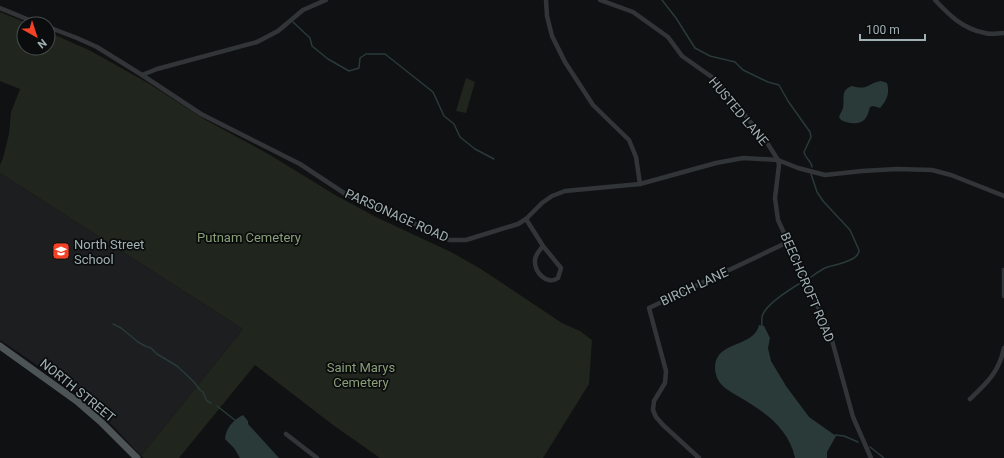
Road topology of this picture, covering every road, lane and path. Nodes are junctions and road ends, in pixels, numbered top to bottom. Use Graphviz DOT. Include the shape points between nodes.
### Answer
graph roads {
  1 [pos="326,0"];
  2 [pos="546,0"];
  3 [pos="600,0"];
  4 [pos="935,0"];
  5 [pos="0,8"];
  6 [pos="20,16"];
  7 [pos="56,30"];
  8 [pos="1004,33"];
  9 [pos="142,75"];
  10 [pos="778,160"];
  11 [pos="640,184"];
  12 [pos="1004,196"];
  13 [pos="526,219"];
  14 [pos="788,242"];
  15 [pos="543,246"];
  16 [pos="1004,270"];
  17 [pos="1004,296"];
  18 [pos="0,346"];
  19 [pos="1004,348"];
  20 [pos="970,399"];
  21 [pos="286,434"];
  22 [pos="137,458"];
  23 [pos="317,458"];
  24 [pos="699,458"];
  25 [pos="870,458"];
  1 -- 9 [label="street" via="303,10 269,37 257,42"];
  2 -- 11 [label="street" via="552,36 565,62 593,105 629,140 636,157"];
  3 -- 10 [label="street, HUSTED LANE" via="633,12 668,37 682,56 716,80 766,141"];
  4 -- 8 [label="street" via="960,24 985,34"];
  5 -- 6 [label="street"];
  7 -- 9 [label="street, PARSONAGE ROAD" via="97,47"];
  9 -- 13 [label="street, PARSONAGE ROAD" via="201,114 300,164 347,195 388,209 442,238 466,240 518,224"];
  10 -- 11 [label="street, PARSONAGE ROAD" via="730,160"];
  10 -- 12 [label="street, PARSONAGE ROAD" via="825,175 897,169 932,170"];
  10 -- 14 [label="street, BEECHCROFT ROAD" via="775,198 778,220"];
  11 -- 13 [label="street, PARSONAGE ROAD" via="565,191 542,203"];
  13 -- 15 [label="street"];
  14 -- 24 [label="street, BIRCH LANE" via="649,308 666,371 665,383 654,401 656,417"];
  14 -- 25 [label="street, BEECHCROFT ROAD" via="830,333 853,417"];
  15 -- 15 [label="street" via="561,268 558,278 554,281 542,277 537,269 535,260"];
  16 -- 17 [label="street"];
  18 -- 22 [label="main road, NORTH STREET" via="78,402"];
  19 -- 20 [label="street" via="1002,360 991,378"];
  21 -- 23 [label="street"];
}
